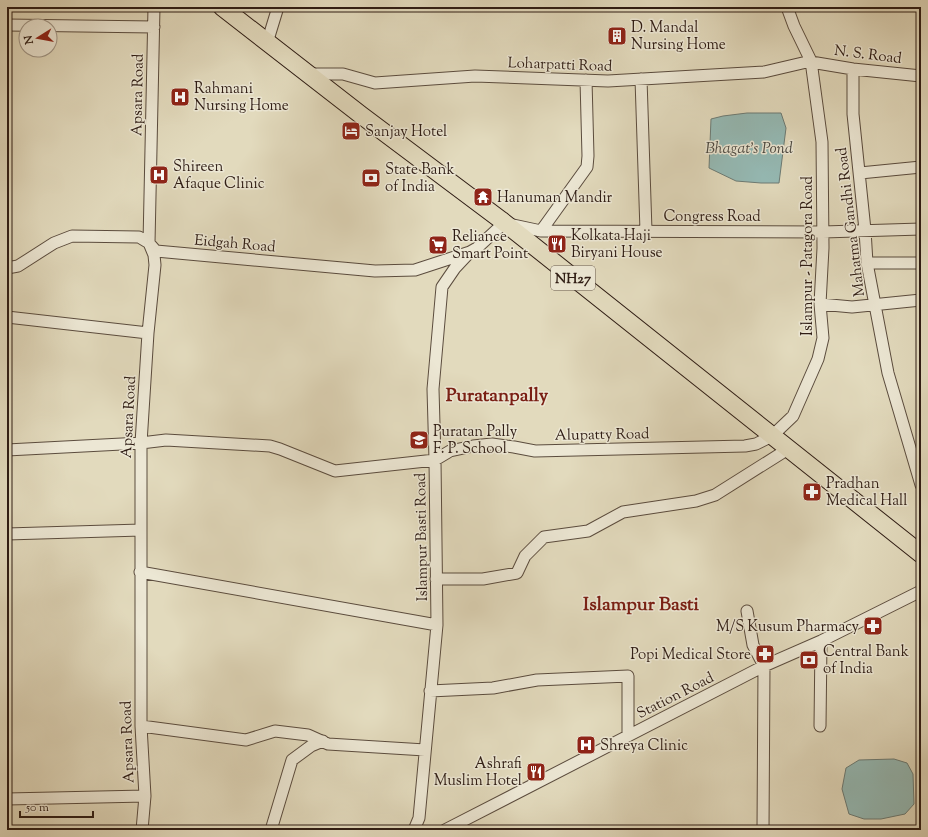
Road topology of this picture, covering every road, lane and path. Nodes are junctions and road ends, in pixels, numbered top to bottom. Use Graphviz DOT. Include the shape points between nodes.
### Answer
graph roads {
  1 [pos="154,7"];
  2 [pos="222,7"];
  3 [pos="278,7"];
  4 [pos="787,7"];
  5 [pos="7,25"];
  6 [pos="154,27"];
  7 [pos="267,43"];
  8 [pos="811,62"];
  9 [pos="853,69"];
  10 [pos="308,74"];
  11 [pos="921,76"];
  12 [pos="641,79"];
  13 [pos="586,80"];
  14 [pos="921,167"];
  15 [pos="860,173"];
  16 [pos="504,222"];
  17 [pos="921,229"];
  18 [pos="865,230"];
  19 [pos="646,231"];
  20 [pos="541,232"];
  21 [pos="823,232"];
  22 [pos="149,243"];
  23 [pos="470,252"];
  24 [pos="921,262"];
  25 [pos="868,263"];
  26 [pos="7,268"];
  27 [pos="921,300"];
  28 [pos="820,304"];
  29 [pos="876,306"];
  30 [pos="7,317"];
  31 [pos="148,333"];
  32 [pos="772,436"];
  33 [pos="141,443"];
  34 [pos="788,449"];
  35 [pos="7,450"];
  36 [pos="435,460"];
  37 [pos="921,485"];
  38 [pos="141,530"];
  39 [pos="7,534"];
  40 [pos="921,554"];
  41 [pos="140,572"];
  42 [pos="436,579"];
  43 [pos="921,591"];
  44 [pos="747,611"];
  45 [pos="437,625"];
  46 [pos="821,641"];
  47 [pos="764,666"];
  48 [pos="430,691"];
  49 [pos="141,726"];
  50 [pos="820,726"];
  51 [pos="628,736"];
  52 [pos="323,742"];
  53 [pos="425,750"];
  54 [pos="144,796"];
  55 [pos="7,799"];
  56 [pos="459,827"];
  57 [pos="142,830"];
  58 [pos="271,830"];
  59 [pos="414,830"];
  60 [pos="445,830"];
  61 [pos="763,830"];
  1 -- 6 [label="street, Apsara Road"];
  2 -- 7 [label="main road, NH27"];
  3 -- 7 [label="street"];
  4 -- 8 [label="street, Islampur - Patagora Road"];
  5 -- 6 [label="street"];
  6 -- 22 [label="street, Apsara Road"];
  7 -- 10 [label="main road, NH27"];
  8 -- 9 [label="street, N. S. Road"];
  8 -- 12 [label="street, Loharpatti Road" via="764,72"];
  8 -- 21 [label="street, Islampur - Patagora Road" via="822,142"];
  9 -- 11 [label="street, N. S. Road"];
  9 -- 15 [label="street, Mahatma Gandhi Road" via="853,114"];
  10 -- 13 [label="street, Loharpatti Road" via="343,74 375,83 475,76"];
  10 -- 16 [label="main road, NH27"];
  12 -- 13 [label="street, Loharpatti Road"];
  12 -- 19 [label="street"];
  13 -- 20 [label="street" via="587,166"];
  14 -- 15 [label="street"];
  15 -- 18 [label="street, Mahatma Gandhi Road"];
  16 -- 20 [label="street, Congress Road"];
  16 -- 23 [label="street"];
  16 -- 32 [label="main road, NH27"];
  17 -- 18 [label="street, Congress Road"];
  18 -- 21 [label="street, Congress Road"];
  18 -- 25 [label="street, Mahatma Gandhi Road"];
  19 -- 20 [label="street, Congress Road"];
  19 -- 21 [label="street, Congress Road"];
  21 -- 28 [label="street, Islampur - Patagora Road"];
  22 -- 23 [label="street, Eidgah Road" via="156,252 375,271 415,270"];
  22 -- 26 [label="street, Eidgah Road" via="139,237 72,236 54,243 18,266"];
  22 -- 31 [label="street, Apsara Road" via="155,265"];
  23 -- 36 [label="street, Islampur Basti Road" via="442,287 432,389"];
  24 -- 25 [label="street"];
  25 -- 29 [label="street, Mahatma Gandhi Road"];
  27 -- 29 [label="street"];
  28 -- 29 [label="street"];
  28 -- 32 [label="street, Islampur - Patagora Road" via="823,338 818,359 793,416"];
  29 -- 37 [label="street, Mahatma Gandhi Road" via="888,373"];
  30 -- 31 [label="street"];
  31 -- 33 [label="street, Apsara Road"];
  32 -- 34 [label="main road, NH27"];
  32 -- 36 [label="street, Alupatty Road" via="746,446 535,451 492,444 450,451"];
  33 -- 35 [label="street"];
  33 -- 36 [label="street" via="166,440 270,446 336,471"];
  33 -- 38 [label="street, Apsara Road"];
  34 -- 40 [label="main road, NH27"];
  34 -- 42 [label="street" via="715,495 696,501 623,512 588,531 544,537 525,556 517,573 482,579"];
  36 -- 42 [label="street, Islampur Basti Road"];
  38 -- 39 [label="street"];
  38 -- 41 [label="street, Apsara Road"];
  41 -- 45 [label="street"];
  41 -- 49 [label="street, Apsara Road"];
  42 -- 45 [label="street, Islampur Basti Road"];
  43 -- 46 [label="street, Station Road"];
  44 -- 47 [label="street" via="753,645"];
  45 -- 48 [label="street, Islampur Basti Road"];
  46 -- 47 [label="street, Station Road"];
  46 -- 50 [label="street"];
  47 -- 51 [label="street, Station Road"];
  47 -- 61 [label="street"];
  48 -- 51 [label="street" via="493,688 537,680 628,676"];
  48 -- 53 [label="street, Islampur Basti Road"];
  49 -- 52 [label="street" via="246,740 275,731 308,735"];
  49 -- 54 [label="street, Apsara Road"];
  51 -- 56 [label="street, Station Road"];
  52 -- 53 [label="street"];
  52 -- 58 [label="street" via="311,746 292,760"];
  53 -- 59 [label="street, Islampur Basti Road" via="419,818"];
  54 -- 55 [label="street"];
  54 -- 57 [label="street, Apsara Road"];
  56 -- 60 [label="street, Station Road"];
}
